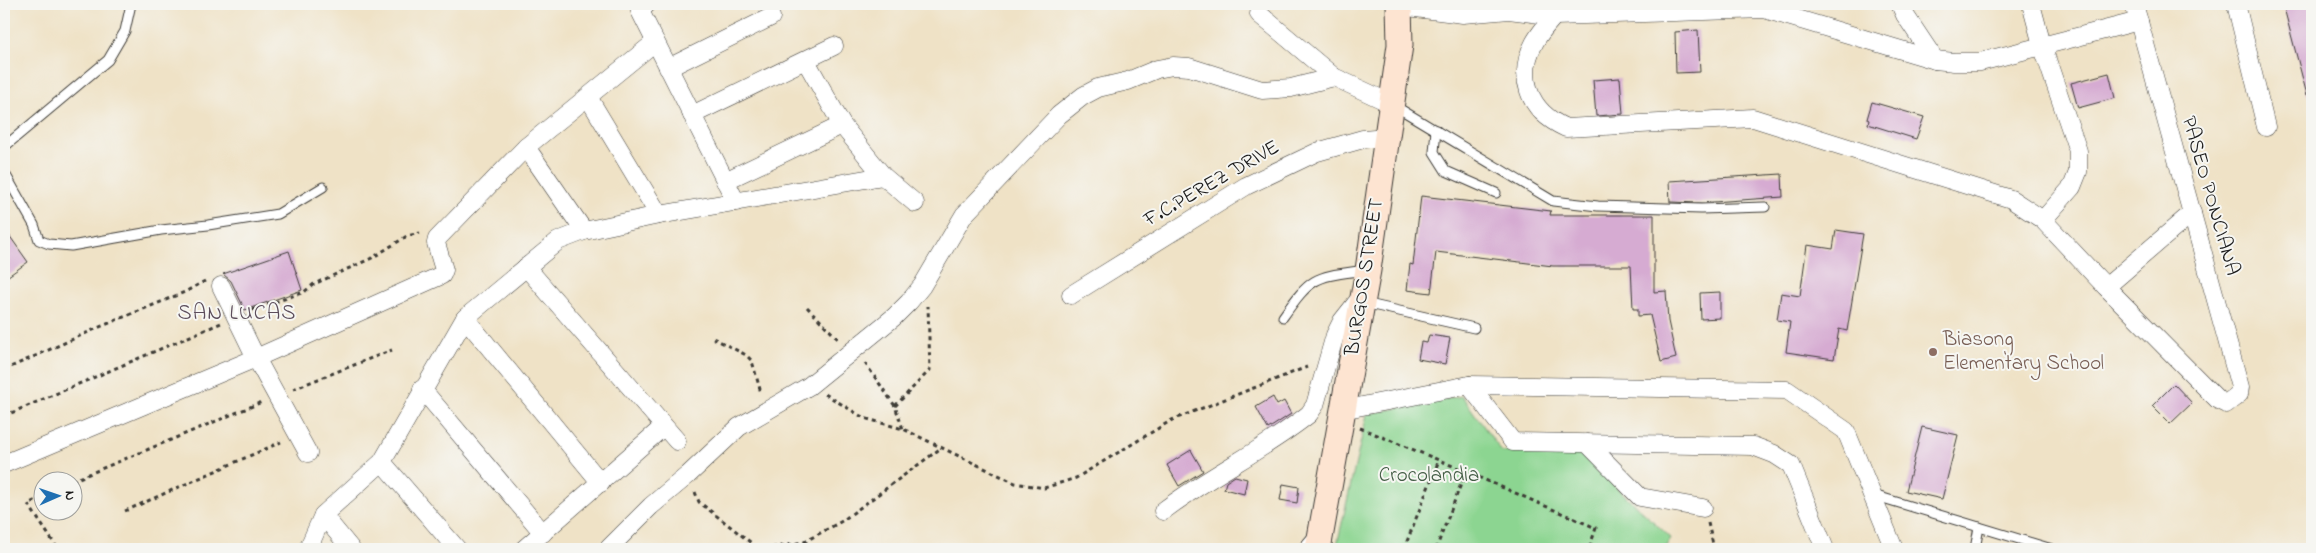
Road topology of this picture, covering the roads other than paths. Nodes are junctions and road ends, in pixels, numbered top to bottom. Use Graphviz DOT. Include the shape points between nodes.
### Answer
graph roads {
  1 [pos="131,4"];
  2 [pos="647,4"];
  3 [pos="1900,4"];
  4 [pos="2031,4"];
  5 [pos="2134,4"];
  6 [pos="2236,4"];
  7 [pos="1399,5"];
  8 [pos="1502,7"];
  9 [pos="1561,10"];
  10 [pos="1259,14"];
  11 [pos="771,18"];
  12 [pos="2138,21"];
  13 [pos="655,42"];
  14 [pos="2042,45"];
  15 [pos="834,46"];
  16 [pos="1935,60"];
  17 [pos="806,61"];
  18 [pos="668,68"];
  19 [pos="1334,77"];
  20 [pos="588,97"];
  21 [pos="1392,104"];
  22 [pos="692,115"];
  23 [pos="842,125"];
  24 [pos="2266,127"];
  25 [pos="1436,130"];
  26 [pos="1387,137"];
  27 [pos="526,146"];
  28 [pos="4,147"];
  29 [pos="4,172"];
  30 [pos="883,176"];
  31 [pos="725,181"];
  32 [pos="323,187"];
  33 [pos="1496,193"];
  34 [pos="736,202"];
  35 [pos="915,203"];
  36 [pos="1765,207"];
  37 [pos="2192,213"];
  38 [pos="659,214"];
  39 [pos="2043,220"];
  40 [pos="584,231"];
  41 [pos="526,267"];
  42 [pos="1368,270"];
  43 [pos="221,286"];
  44 [pos="2106,287"];
  45 [pos="1071,295"];
  46 [pos="1362,299"];
  47 [pos="1283,317"];
  48 [pos="465,318"];
  49 [pos="1474,328"];
  50 [pos="256,358"];
  51 [pos="1469,385"];
  52 [pos="422,389"];
  53 [pos="1342,410"];
  54 [pos="663,427"];
  55 [pos="677,441"];
  56 [pos="1587,443"];
  57 [pos="308,453"];
  58 [pos="382,462"];
  59 [pos="4,464"];
  60 [pos="600,483"];
  61 [pos="1872,494"];
  62 [pos="1702,508"];
  63 [pos="1163,510"];
  64 [pos="323,515"];
  65 [pos="1324,523"];
  66 [pos="1979,527"];
  67 [pos="543,533"];
  68 [pos="308,549"];
  69 [pos="351,549"];
  70 [pos="457,549"];
  71 [pos="524,549"];
  72 [pos="608,549"];
  73 [pos="1302,549"];
  74 [pos="1318,549"];
  75 [pos="1826,549"];
  76 [pos="1894,549"];
  77 [pos="1975,549"];
  78 [pos="2052,549"];
  1 -- 28 [label="lane" via="125,31 108,60"];
  2 -- 13 [label="street" via="640,12"];
  3 -- 16 [label="street"];
  4 -- 14 [label="street"];
  5 -- 12 [label="street, PASEO PONCIANA"];
  6 -- 24 [label="street"];
  7 -- 8 [label="street" via="1463,14"];
  7 -- 21 [label="street, BURGOS STREET" via="1400,44"];
  8 -- 9 [label="street"];
  9 -- 16 [label="street" via="1764,9"];
  9 -- 39 [label="street" via="1541,32 1525,64 1531,96 1539,110 1552,122 1566,128 1754,118 2010,199"];
  10 -- 19 [label="street"];
  11 -- 18 [label="street"];
  12 -- 14 [label="street"];
  12 -- 37 [label="street, PASEO PONCIANA"];
  13 -- 18 [label="street"];
  13 -- 20 [label="street"];
  14 -- 16 [label="street" via="1980,62"];
  14 -- 39 [label="street" via="2078,151 2078,172 2072,187"];
  15 -- 17 [label="street"];
  17 -- 22 [label="street"];
  17 -- 23 [label="street"];
  18 -- 22 [label="street"];
  19 -- 21 [label="street"];
  19 -- 72 [label="street" via="1291,88 1262,90 1173,66 1098,88 1083,96 1059,115 964,214 922,286 894,317 810,386 739,427"];
  20 -- 27 [label="street"];
  20 -- 38 [label="street"];
  21 -- 25 [label="lane"];
  21 -- 26 [label="street, BURGOS STREET"];
  22 -- 31 [label="street"];
  23 -- 30 [label="street"];
  23 -- 31 [label="street"];
  25 -- 33 [label="lane" via="1434,152 1446,171"];
  25 -- 36 [label="lane" via="1553,201 1598,206 1701,209"];
  26 -- 42 [label="street, BURGOS STREET"];
  26 -- 45 [label="street, F.C.PEREZ DRIVE" via="1363,139 1317,152 1246,186"];
  27 -- 40 [label="street"];
  27 -- 50 [label="street" via="436,243 444,270 442,274"];
  29 -- 32 [label="lane" via="39,240 70,246 278,214"];
  30 -- 34 [label="street"];
  30 -- 35 [label="street"];
  31 -- 34 [label="street"];
  34 -- 38 [label="street"];
  37 -- 44 [label="street"];
  37 -- 44 [label="street, PASEO PONCIANA" via="2240,386 2233,400 2226,404 2218,400"];
  38 -- 40 [label="street"];
  39 -- 44 [label="street"];
  40 -- 41 [label="street" via="558,241"];
  41 -- 48 [label="street"];
  41 -- 54 [label="street"];
  42 -- 46 [label="street, BURGOS STREET"];
  42 -- 47 [label="lane" via="1319,278 1307,284"];
  43 -- 50 [label="street"];
  46 -- 49 [label="lane"];
  46 -- 53 [label="street, BURGOS STREET"];
  46 -- 63 [label="street" via="1342,321 1335,335 1315,405 1309,414 1247,458 1190,490"];
  48 -- 52 [label="street"];
  48 -- 60 [label="street"];
  50 -- 57 [label="street"];
  50 -- 59 [label="street"];
  51 -- 53 [label="street"];
  51 -- 56 [label="street" via="1513,442"];
  51 -- 61 [label="street" via="1787,390 1846,430"];
  52 -- 58 [label="street"];
  52 -- 67 [label="street"];
  53 -- 65 [label="street, BURGOS STREET"];
  54 -- 55 [label="street"];
  54 -- 60 [label="street"];
  56 -- 62 [label="street" via="1640,497"];
  56 -- 75 [label="street" via="1753,446 1774,454 1791,465"];
  58 -- 64 [label="street"];
  58 -- 70 [label="street"];
  60 -- 67 [label="street"];
  61 -- 66 [label="lane"];
  61 -- 76 [label="street"];
  64 -- 68 [label="street"];
  64 -- 69 [label="street"];
  65 -- 73 [label="lane"];
  65 -- 74 [label="street, BURGOS STREET"];
  66 -- 77 [label="lane"];
  66 -- 78 [label="lane"];
  67 -- 71 [label="street"];
}
